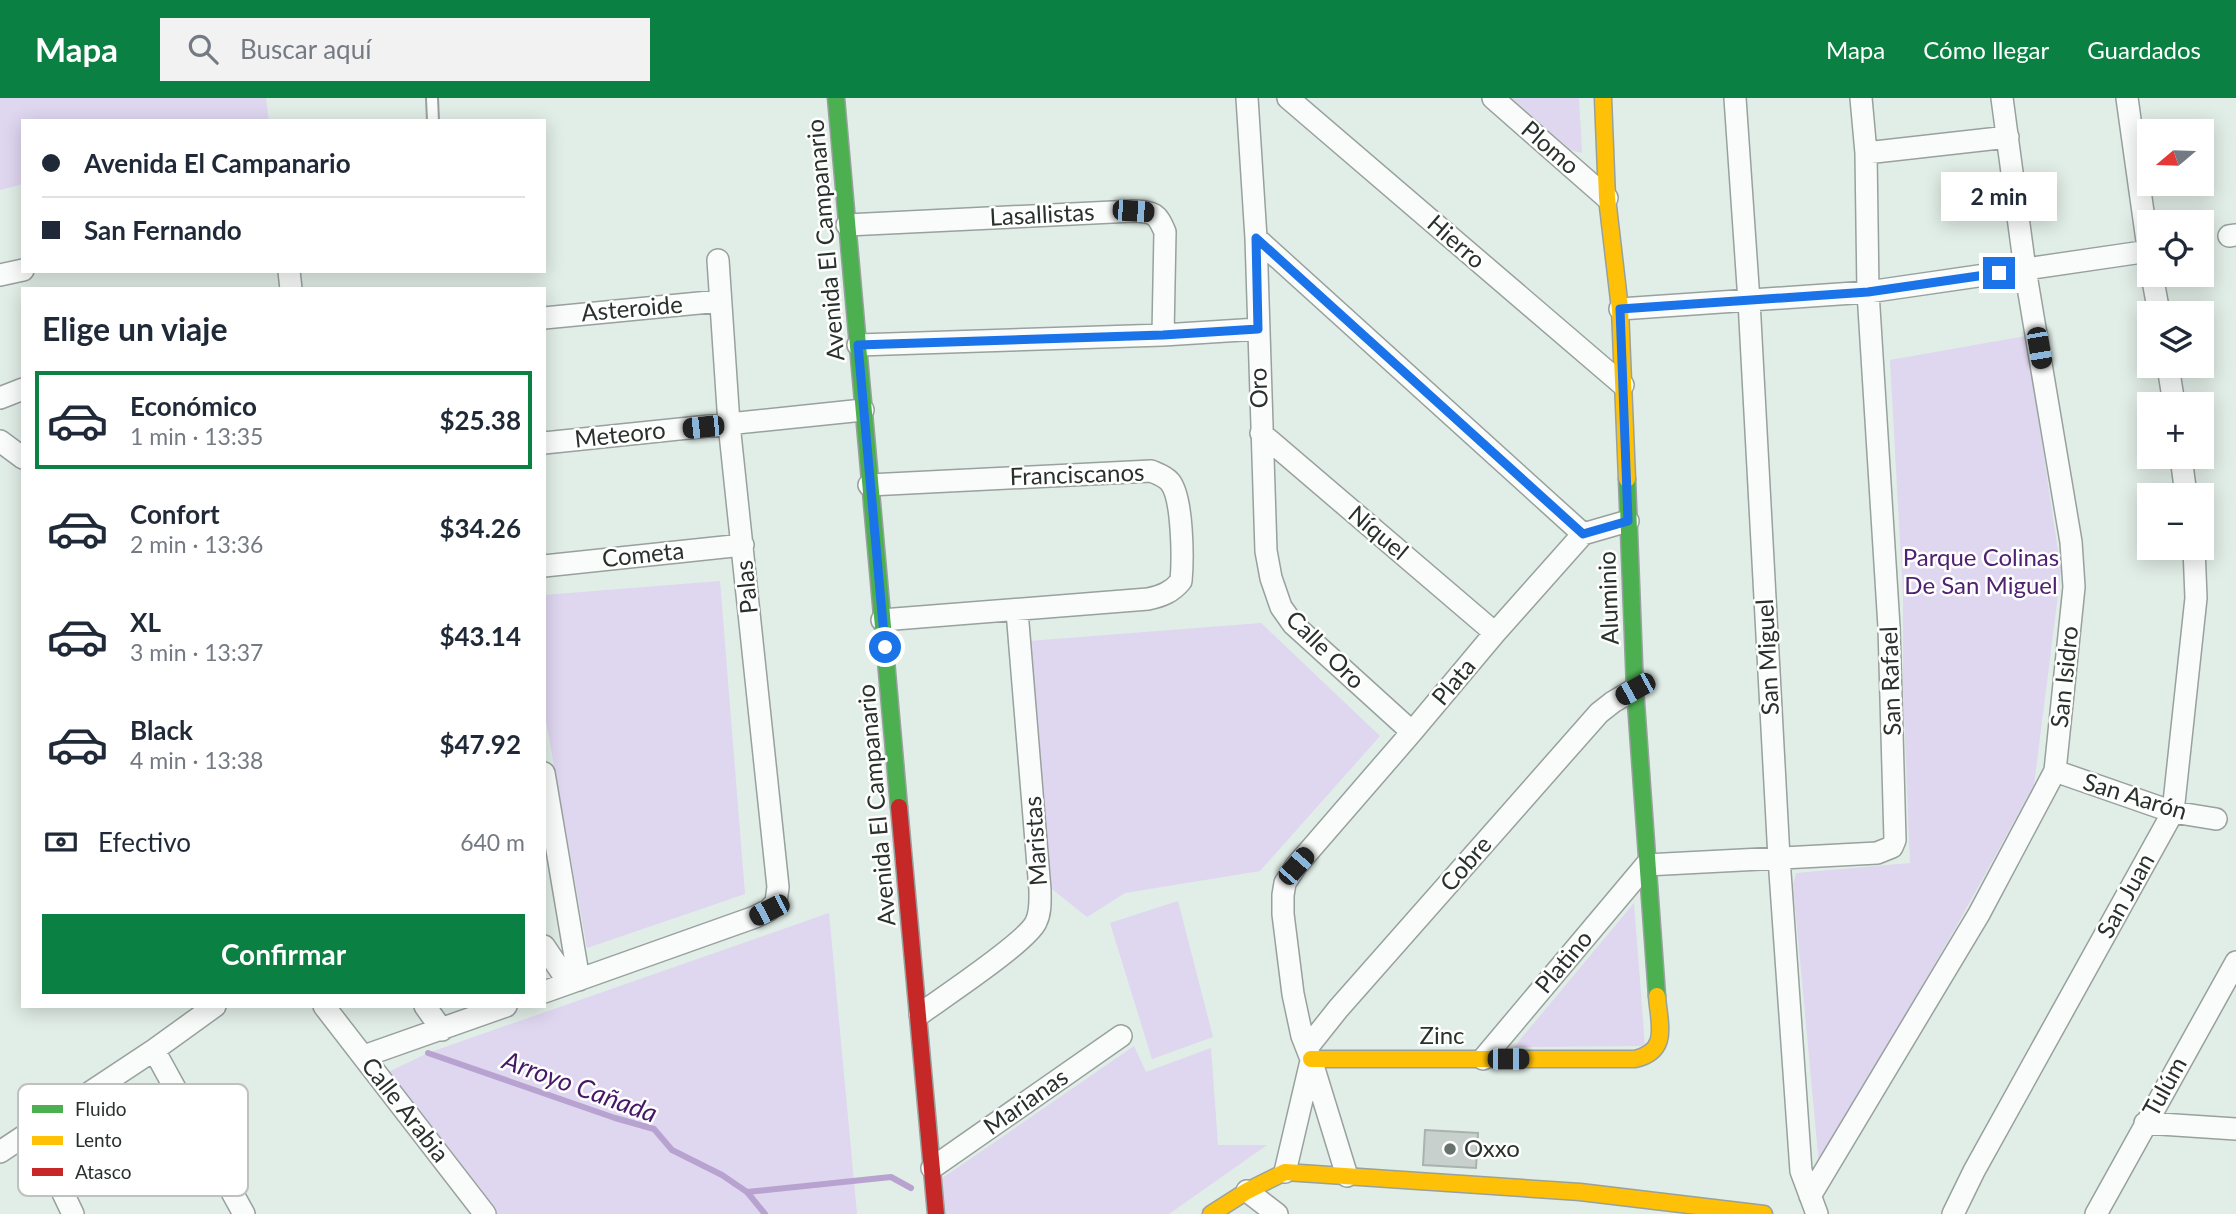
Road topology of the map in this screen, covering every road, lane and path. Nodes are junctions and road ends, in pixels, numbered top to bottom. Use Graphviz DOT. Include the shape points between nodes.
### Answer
graph roads {
  1 [pos="432,98"];
  2 [pos="836,98"];
  3 [pos="1247,98"];
  4 [pos="1288,98"];
  5 [pos="1493,98"];
  6 [pos="1603,98"];
  7 [pos="1735,98"];
  8 [pos="1861,98"];
  9 [pos="2002,98"];
  10 [pos="2127,98"];
  11 [pos="433,119"];
  12 [pos="2008,137"];
  13 [pos="1866,153"];
  14 [pos="1607,198"];
  15 [pos="2143,210"];
  16 [pos="846,225"];
  17 [pos="1256,238"];
  18 [pos="2137,254"];
  19 [pos="719,260"];
  20 [pos="2025,269"];
  21 [pos="21,271"];
  22 [pos="0,275"];
  23 [pos="1868,292"];
  24 [pos="720,301"];
  25 [pos="1749,301"];
  26 [pos="1620,309"];
  27 [pos="546,318"];
  28 [pos="1258,329"];
  29 [pos="1163,335"];
  30 [pos="858,345"];
  31 [pos="1623,386"];
  32 [pos="21,390"];
  33 [pos="0,398"];
  34 [pos="863,410"];
  35 [pos="729,424"];
  36 [pos="1261,433"];
  37 [pos="0,441"];
  38 [pos="546,443"];
  39 [pos="21,457"];
  40 [pos="869,485"];
  41 [pos="1628,521"];
  42 [pos="1583,534"];
  43 [pos="743,545"];
  44 [pos="1266,551"];
  45 [pos="2194,560"];
  46 [pos="546,566"];
  47 [pos="1017,611"];
  48 [pos="882,620"];
  49 [pos="1494,633"];
  50 [pos="1635,689"];
  51 [pos="1412,732"];
  52 [pos="2054,771"];
  53 [pos="546,787"];
  54 [pos="2174,812"];
  55 [pos="2216,819"];
  56 [pos="1779,858"];
  57 [pos="1646,865"];
  58 [pos="1296,866"];
  59 [pos="546,948"];
  60 [pos="2236,962"];
  61 [pos="574,981"];
  62 [pos="546,991"];
  63 [pos="212,1008"];
  64 [pos="326,1008"];
  65 [pos="426,1008"];
  66 [pos="501,1008"];
  67 [pos="919,1014"];
  68 [pos="442,1030"];
  69 [pos="1121,1036"];
  70 [pos="154,1050"];
  71 [pos="1309,1053"];
  72 [pos="1655,1053"];
  73 [pos="364,1056"];
  74 [pos="1483,1059"];
  75 [pos="103,1084"];
  76 [pos="173,1084"];
  77 [pos="2145,1123"];
  78 [pos="2236,1129"];
  79 [pos="18,1140"];
  80 [pos="0,1152"];
  81 [pos="932,1168"];
  82 [pos="1285,1172"];
  83 [pos="1347,1176"];
  84 [pos="1247,1191"];
  85 [pos="64,1196"];
  86 [pos="234,1196"];
  87 [pos="1813,1205"];
  88 [pos="73,1214"];
  89 [pos="244,1214"];
  90 [pos="485,1214"];
  91 [pos="936,1214"];
  92 [pos="1211,1214"];
  93 [pos="1277,1214"];
  94 [pos="1764,1214"];
  95 [pos="1953,1214"];
  96 [pos="2096,1214"];
  1 -- 11 [label="lane"];
  2 -- 16 [label="street, Avenida El Campanario"];
  3 -- 17 [label="street, Oro"];
  4 -- 31 [label="street, Hierro"];
  5 -- 14 [label="street, Plomo"];
  6 -- 14 [label="street, Aluminio"];
  7 -- 25 [label="street, San Miguel"];
  8 -- 13 [label="street, San Rafael"];
  9 -- 12 [label="street, San Isidro"];
  10 -- 15 [label="street"];
  12 -- 13 [label="street"];
  12 -- 20 [label="street, San Isidro"];
  13 -- 23 [label="street, San Rafael"];
  14 -- 26 [label="street, Aluminio"];
  16 -- 29 [label="street, Lasallistas" via="1151,212 1165,232"];
  16 -- 30 [label="street, Avenida El Campanario"];
  17 -- 28 [label="street, Oro"];
  17 -- 42 [label="street"];
  18 -- 20 [label="street"];
  19 -- 24 [label="street, Palas"];
  20 -- 23 [label="street"];
  20 -- 52 [label="street, San Isidro" via="2058,454 2074,587"];
  21 -- 22 [label="street"];
  23 -- 25 [label="street"];
  23 -- 56 [label="street, San Rafael" via="1889,627 1895,840 1892,847 1877,853"];
  24 -- 27 [label="street, Asteroide"];
  24 -- 35 [label="street, Palas"];
  25 -- 26 [label="street"];
  25 -- 56 [label="street, San Miguel"];
  26 -- 31 [label="street, Aluminio"];
  28 -- 29 [label="street"];
  28 -- 36 [label="street, Oro"];
  29 -- 30 [label="street"];
  30 -- 34 [label="street, Avenida El Campanario"];
  31 -- 41 [label="street, Aluminio"];
  32 -- 33 [label="street"];
  34 -- 35 [label="street, Meteoro"];
  34 -- 40 [label="street, Avenida El Campanario"];
  35 -- 38 [label="street, Meteoro"];
  35 -- 43 [label="street, Palas"];
  36 -- 44 [label="street, Oro"];
  36 -- 49 [label="street, Níquel"];
  37 -- 39 [label="street"];
  40 -- 47 [label="street, Franciscanos" via="1134,470 1151,471 1172,484 1178,500 1182,567 1181,581 1174,589 1148,599"];
  40 -- 48 [label="street, Avenida El Campanario"];
  41 -- 42 [label="street"];
  41 -- 50 [label="street, Aluminio"];
  42 -- 49 [label="street, Plata"];
  43 -- 46 [label="street, Cometa"];
  43 -- 61 [label="street, Palas" via="776,902 769,910 733,926"];
  44 -- 51 [label="street, Calle Oro" via="1281,607 1293,624"];
  45 -- 54 [label="street, San Juan" via="2196,598"];
  47 -- 48 [label="street, Franciscanos"];
  47 -- 67 [label="street, Maristas" via="1040,911 1035,925 1016,943"];
  48 -- 67 [label="street, Avenida El Campanario"];
  49 -- 51 [label="street, Plata"];
  50 -- 57 [label="street, Aluminio"];
  50 -- 71 [label="street, Cobre" via="1600,713 1347,998"];
  51 -- 58 [label="street, Plata"];
  52 -- 54 [label="street, San Aarón"];
  52 -- 87 [label="street, San Isidro" via="1979,914"];
  53 -- 61 [label="street"];
  54 -- 55 [label="street, San Aarón"];
  54 -- 95 [label="street, San Juan"];
  56 -- 57 [label="street, San Rafael"];
  56 -- 87 [label="street, San Miguel" via="1801,1171"];
  57 -- 72 [label="street, Aluminio" via="1660,1033"];
  57 -- 74 [label="street, Platino"];
  58 -- 71 [label="street, Cobre" via="1284,884 1283,914 1293,994"];
  59 -- 61 [label="street"];
  60 -- 77 [label="street, Tulúm"];
  61 -- 62 [label="street"];
  63 -- 70 [label="street"];
  64 -- 73 [label="street, Calle Arabia"];
  65 -- 68 [label="street"];
  66 -- 68 [label="street"];
  67 -- 81 [label="street, Avenida El Campanario"];
  68 -- 73 [label="street"];
  69 -- 81 [label="street, Marianas"];
  70 -- 75 [label="street"];
  70 -- 76 [label="street"];
  71 -- 74 [label="street, Zinc"];
  71 -- 82 [label="street, Cobre"];
  71 -- 83 [label="street, Cobre"];
  72 -- 74 [label="street, Zinc" via="1635,1059"];
  73 -- 90 [label="street, Calle Arabia"];
  77 -- 78 [label="street"];
  77 -- 96 [label="street, Tulúm"];
  79 -- 80 [label="street"];
  81 -- 91 [label="street, Avenida El Campanario"];
  82 -- 83 [label="street"];
  82 -- 84 [label="street"];
  83 -- 94 [label="street" via="1580,1192"];
  84 -- 92 [label="street"];
  84 -- 93 [label="street"];
  85 -- 88 [label="street"];
  86 -- 89 [label="street"];
}
